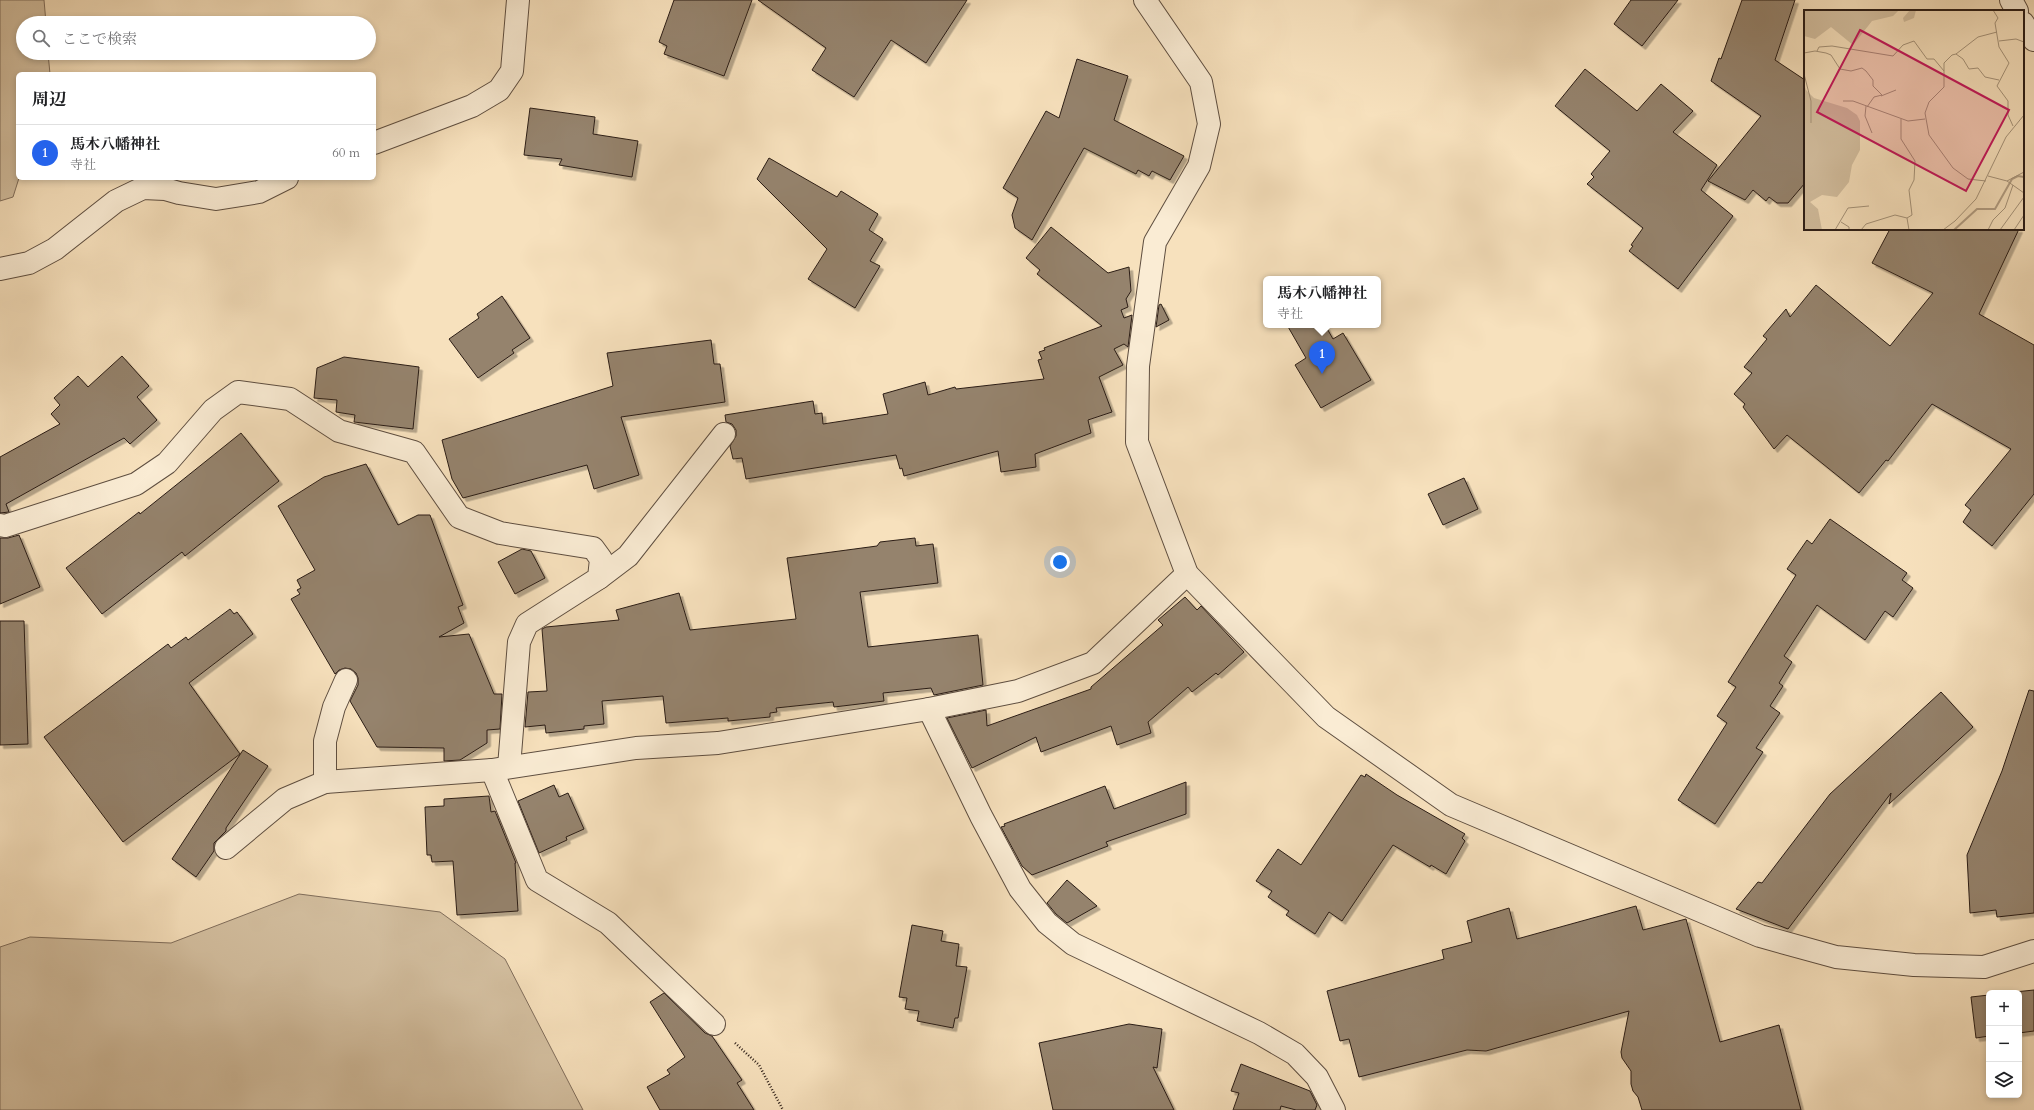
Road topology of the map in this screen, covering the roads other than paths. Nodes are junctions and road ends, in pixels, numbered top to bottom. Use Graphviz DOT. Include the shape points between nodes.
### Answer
graph roads {
  1 [pos="518,0"];
  2 [pos="1145,0"];
  3 [pos="2011,0"];
  4 [pos="2016,10"];
  5 [pos="2024,25"];
  6 [pos="2034,40"];
  7 [pos="376,142"];
  8 [pos="283,180"];
  9 [pos="0,269"];
  10 [pos="724,434"];
  11 [pos="0,524"];
  12 [pos="1187,574"];
  13 [pos="599,578"];
  14 [pos="346,680"];
  15 [pos="929,709"];
  16 [pos="500,769"];
  17 [pos="325,782"];
  18 [pos="226,848"];
  19 [pos="2034,951"];
  20 [pos="714,1024"];
  21 [pos="1334,1110"];
  1 -- 7 [label="street" via="512,71 499,90 472,106"];
  2 -- 12 [label="street" via="1201,82 1209,124 1199,166 1155,242 1138,366 1137,442"];
  3 -- 4 [label="street"];
  5 -- 6 [label="street"];
  8 -- 9 [label="street" via="259,192 216,199 165,189 143,188 116,201 55,250 29,263"];
  10 -- 13 [label="street" via="628,556"];
  11 -- 13 [label="street" via="5,526 136,484 167,463 213,410 238,392 290,399 339,431 414,452 459,517 500,533 593,548 601,559"];
  12 -- 15 [label="street" via="1094,663 1018,691"];
  12 -- 19 [label="street" via="1326,717 1451,805 1760,936 1797,948 1875,962 1984,967"];
  13 -- 16 [label="street" via="527,624 519,642"];
  14 -- 17 [label="street" via="334,707 325,741"];
  15 -- 16 [label="street" via="718,742 636,748"];
  15 -- 21 [label="street" via="1020,889 1047,923 1073,944 1258,1033 1295,1054 1317,1077"];
  16 -- 17 [label="street"];
  16 -- 20 [label="street" via="537,880 608,923"];
  17 -- 18 [label="street" via="286,799"];
}
